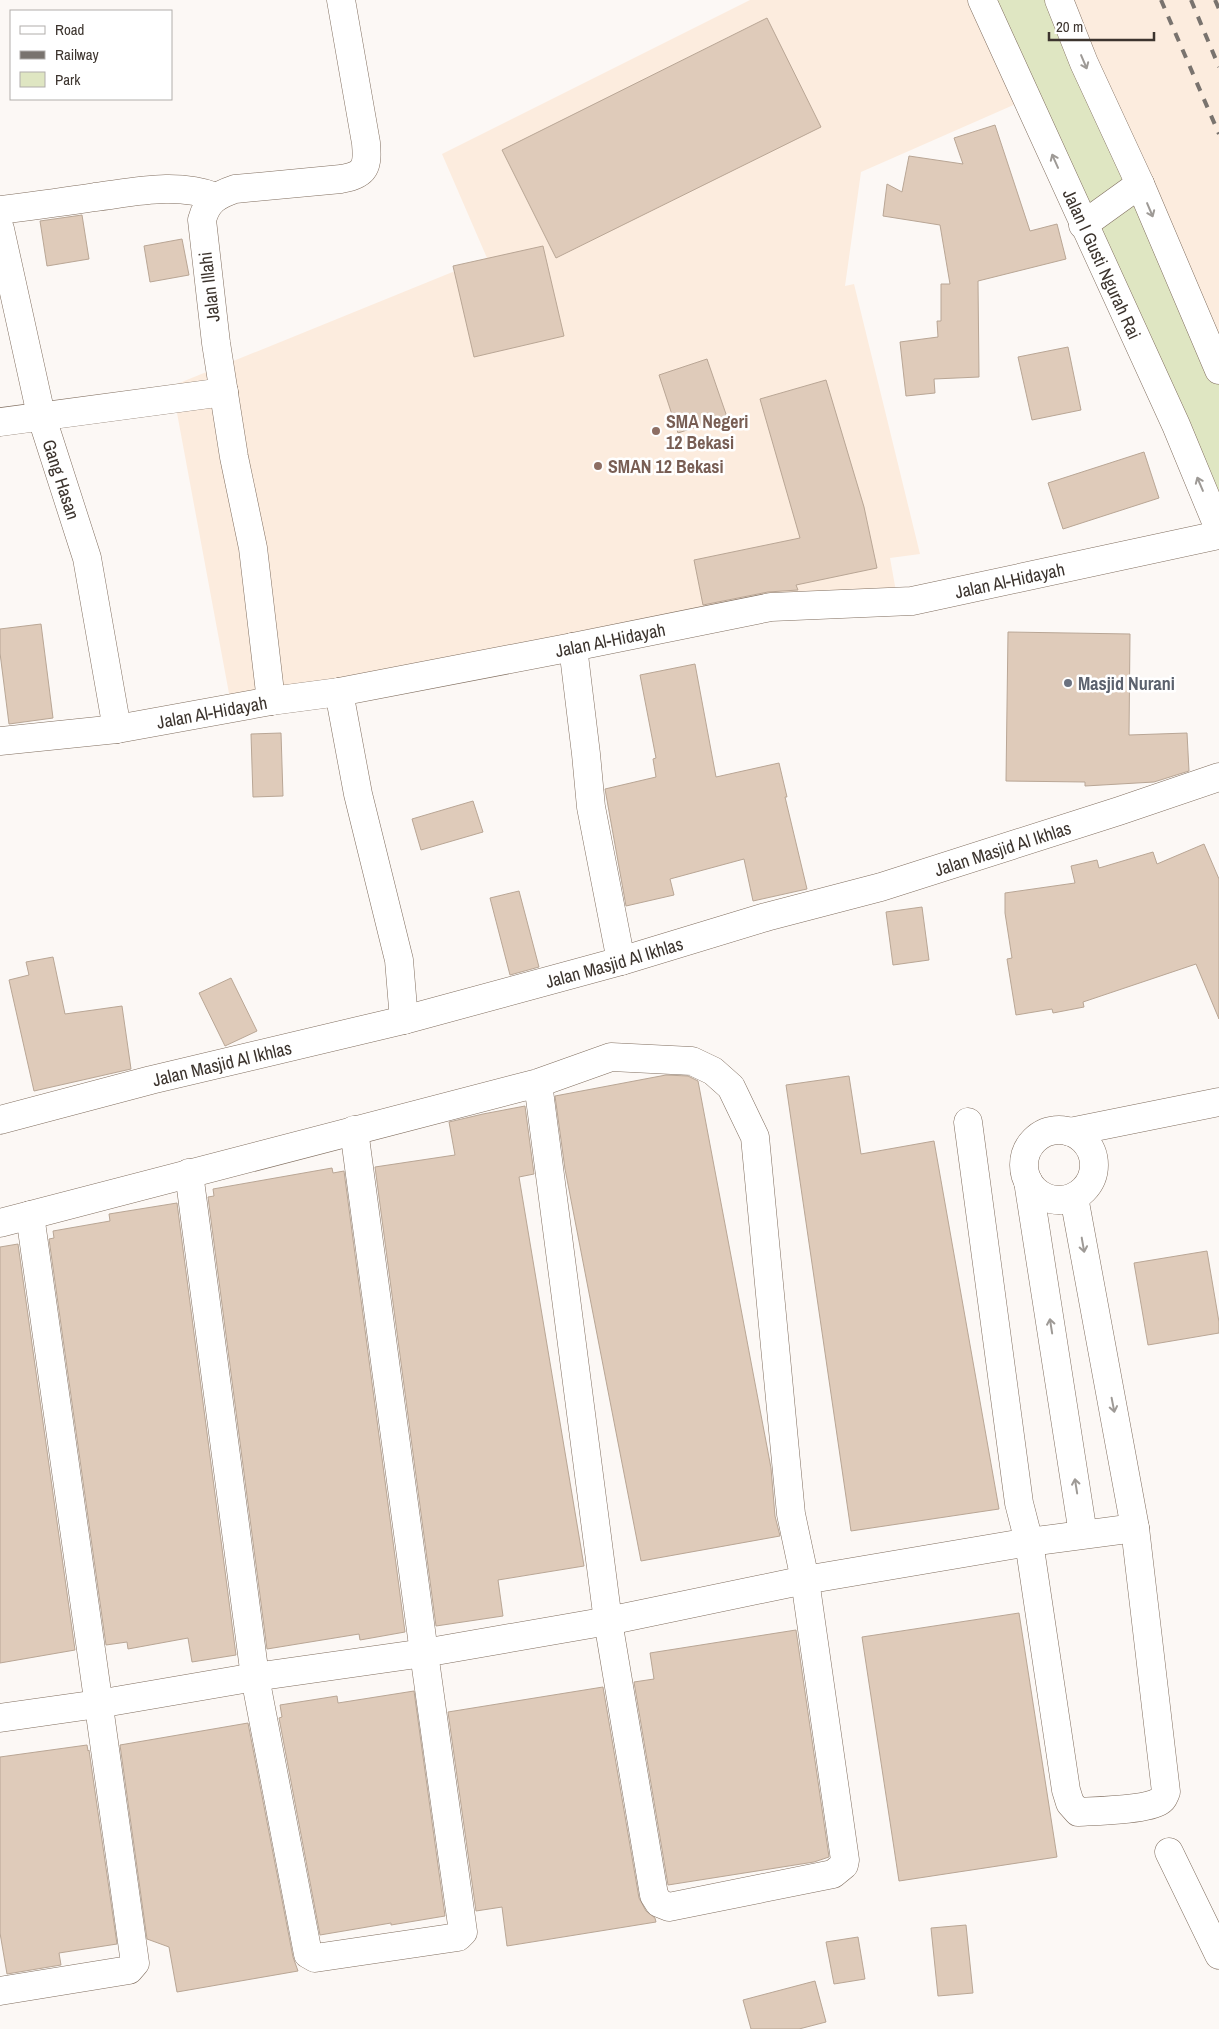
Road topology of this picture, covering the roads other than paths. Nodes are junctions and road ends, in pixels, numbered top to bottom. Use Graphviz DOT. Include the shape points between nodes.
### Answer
graph roads {
  1 [pos="341,0"];
  2 [pos="982,0"];
  3 [pos="1059,0"];
  4 [pos="1140,184"];
  5 [pos="216,196"];
  6 [pos="0,210"];
  7 [pos="1084,225"];
  8 [pos="0,229"];
  9 [pos="1219,370"];
  10 [pos="224,392"];
  11 [pos="41,415"];
  12 [pos="0,422"];
  13 [pos="1219,529"];
  14 [pos="1219,535"];
  15 [pos="573,647"];
  16 [pos="339,692"];
  17 [pos="271,702"];
  18 [pos="117,729"];
  19 [pos="0,741"];
  20 [pos="1219,777"];
  21 [pos="621,960"];
  22 [pos="404,1020"];
  23 [pos="538,1082"];
  24 [pos="1219,1102"];
  25 [pos="0,1120"];
  26 [pos="968,1122"];
  27 [pos="354,1130"];
  28 [pos="1070,1132"];
  29 [pos="189,1173"];
  30 [pos="1028,1181"];
  31 [pos="1074,1197"];
  32 [pos="30,1215"];
  33 [pos="0,1223"];
  34 [pos="1136,1528"];
  35 [pos="1083,1534"];
  36 [pos="1029,1542"];
  37 [pos="806,1580"];
  38 [pos="608,1621"];
  39 [pos="424,1654"];
  40 [pos="255,1677"];
  41 [pos="98,1704"];
  42 [pos="0,1718"];
  43 [pos="1169,1852"];
  44 [pos="1219,1955"];
  45 [pos="0,1991"];
  1 -- 5 [label="street" via="368,162 362,171 351,177 236,189"];
  7 -- 2 [label="street, Jalan I Gusti Ngurah Rai, one-way"];
  3 -- 4 [label="street, one-way" via="1084,63"];
  4 -- 7 [label="street"];
  4 -- 9 [label="street, one-way"];
  5 -- 6 [label="street" via="174,188"];
  5 -- 10 [label="street, Jalan Illahi" via="202,220"];
  13 -- 7 [label="street, Jalan I Gusti Ngurah Rai, one-way" via="1176,426"];
  8 -- 11 [label="street, Gang Hasan"];
  10 -- 11 [label="street"];
  10 -- 17 [label="street, Jalan Illahi" via="253,548"];
  11 -- 12 [label="street"];
  11 -- 18 [label="street, Gang Hasan" via="87,558"];
  14 -- 15 [label="street, Jalan Al-Hidayah" via="912,601 771,607"];
  15 -- 16 [label="street, Jalan Al-Hidayah"];
  15 -- 21 [label="street" via="591,807"];
  16 -- 17 [label="street, Jalan Al-Hidayah"];
  16 -- 22 [label="street" via="358,794 400,960"];
  17 -- 18 [label="street, Jalan Al-Hidayah"];
  18 -- 19 [label="street, Jalan Al-Hidayah"];
  20 -- 21 [label="street, Jalan Masjid Al Ikhlas" via="881,886"];
  21 -- 22 [label="street, Jalan Masjid Al Ikhlas"];
  22 -- 25 [label="street, Jalan Masjid Al Ikhlas" via="151,1080"];
  23 -- 27 [label="street"];
  23 -- 37 [label="street" via="611,1057 692,1061 713,1071 731,1087 755,1137 791,1514"];
  23 -- 38 [label="street"];
  24 -- 28 [label="street"];
  26 -- 36 [label="street" via="1019,1503"];
  27 -- 29 [label="street"];
  27 -- 39 [label="street"];
  28 -- 30 [label="street" via="1056,1130 1032,1142 1024,1168"];
  28 -- 31 [label="street" via="1082,1138 1091,1150 1094,1163 1092,1177 1085,1189"];
  29 -- 32 [label="street"];
  29 -- 40 [label="street"];
  30 -- 31 [label="street" via="1036,1192 1048,1198"];
  35 -- 30 [label="street, one-way"];
  31 -- 34 [label="street, one-way"];
  32 -- 33 [label="street"];
  32 -- 41 [label="street"];
  34 -- 35 [label="street"];
  34 -- 36 [label="street" via="1166,1792 1158,1803 1146,1806 1078,1812 1070,1803"];
  35 -- 36 [label="street"];
  36 -- 37 [label="street"];
  37 -- 38 [label="street"];
  37 -- 38 [label="street" via="845,1860 833,1874 668,1906 659,1904 654,1895"];
  38 -- 39 [label="street"];
  39 -- 40 [label="street"];
  39 -- 40 [label="street" via="463,1932 458,1937 315,1958 308,1954"];
  40 -- 41 [label="street"];
  41 -- 42 [label="street"];
  41 -- 45 [label="street" via="135,1963 129,1970"];
  43 -- 44 [label="street"];
}
